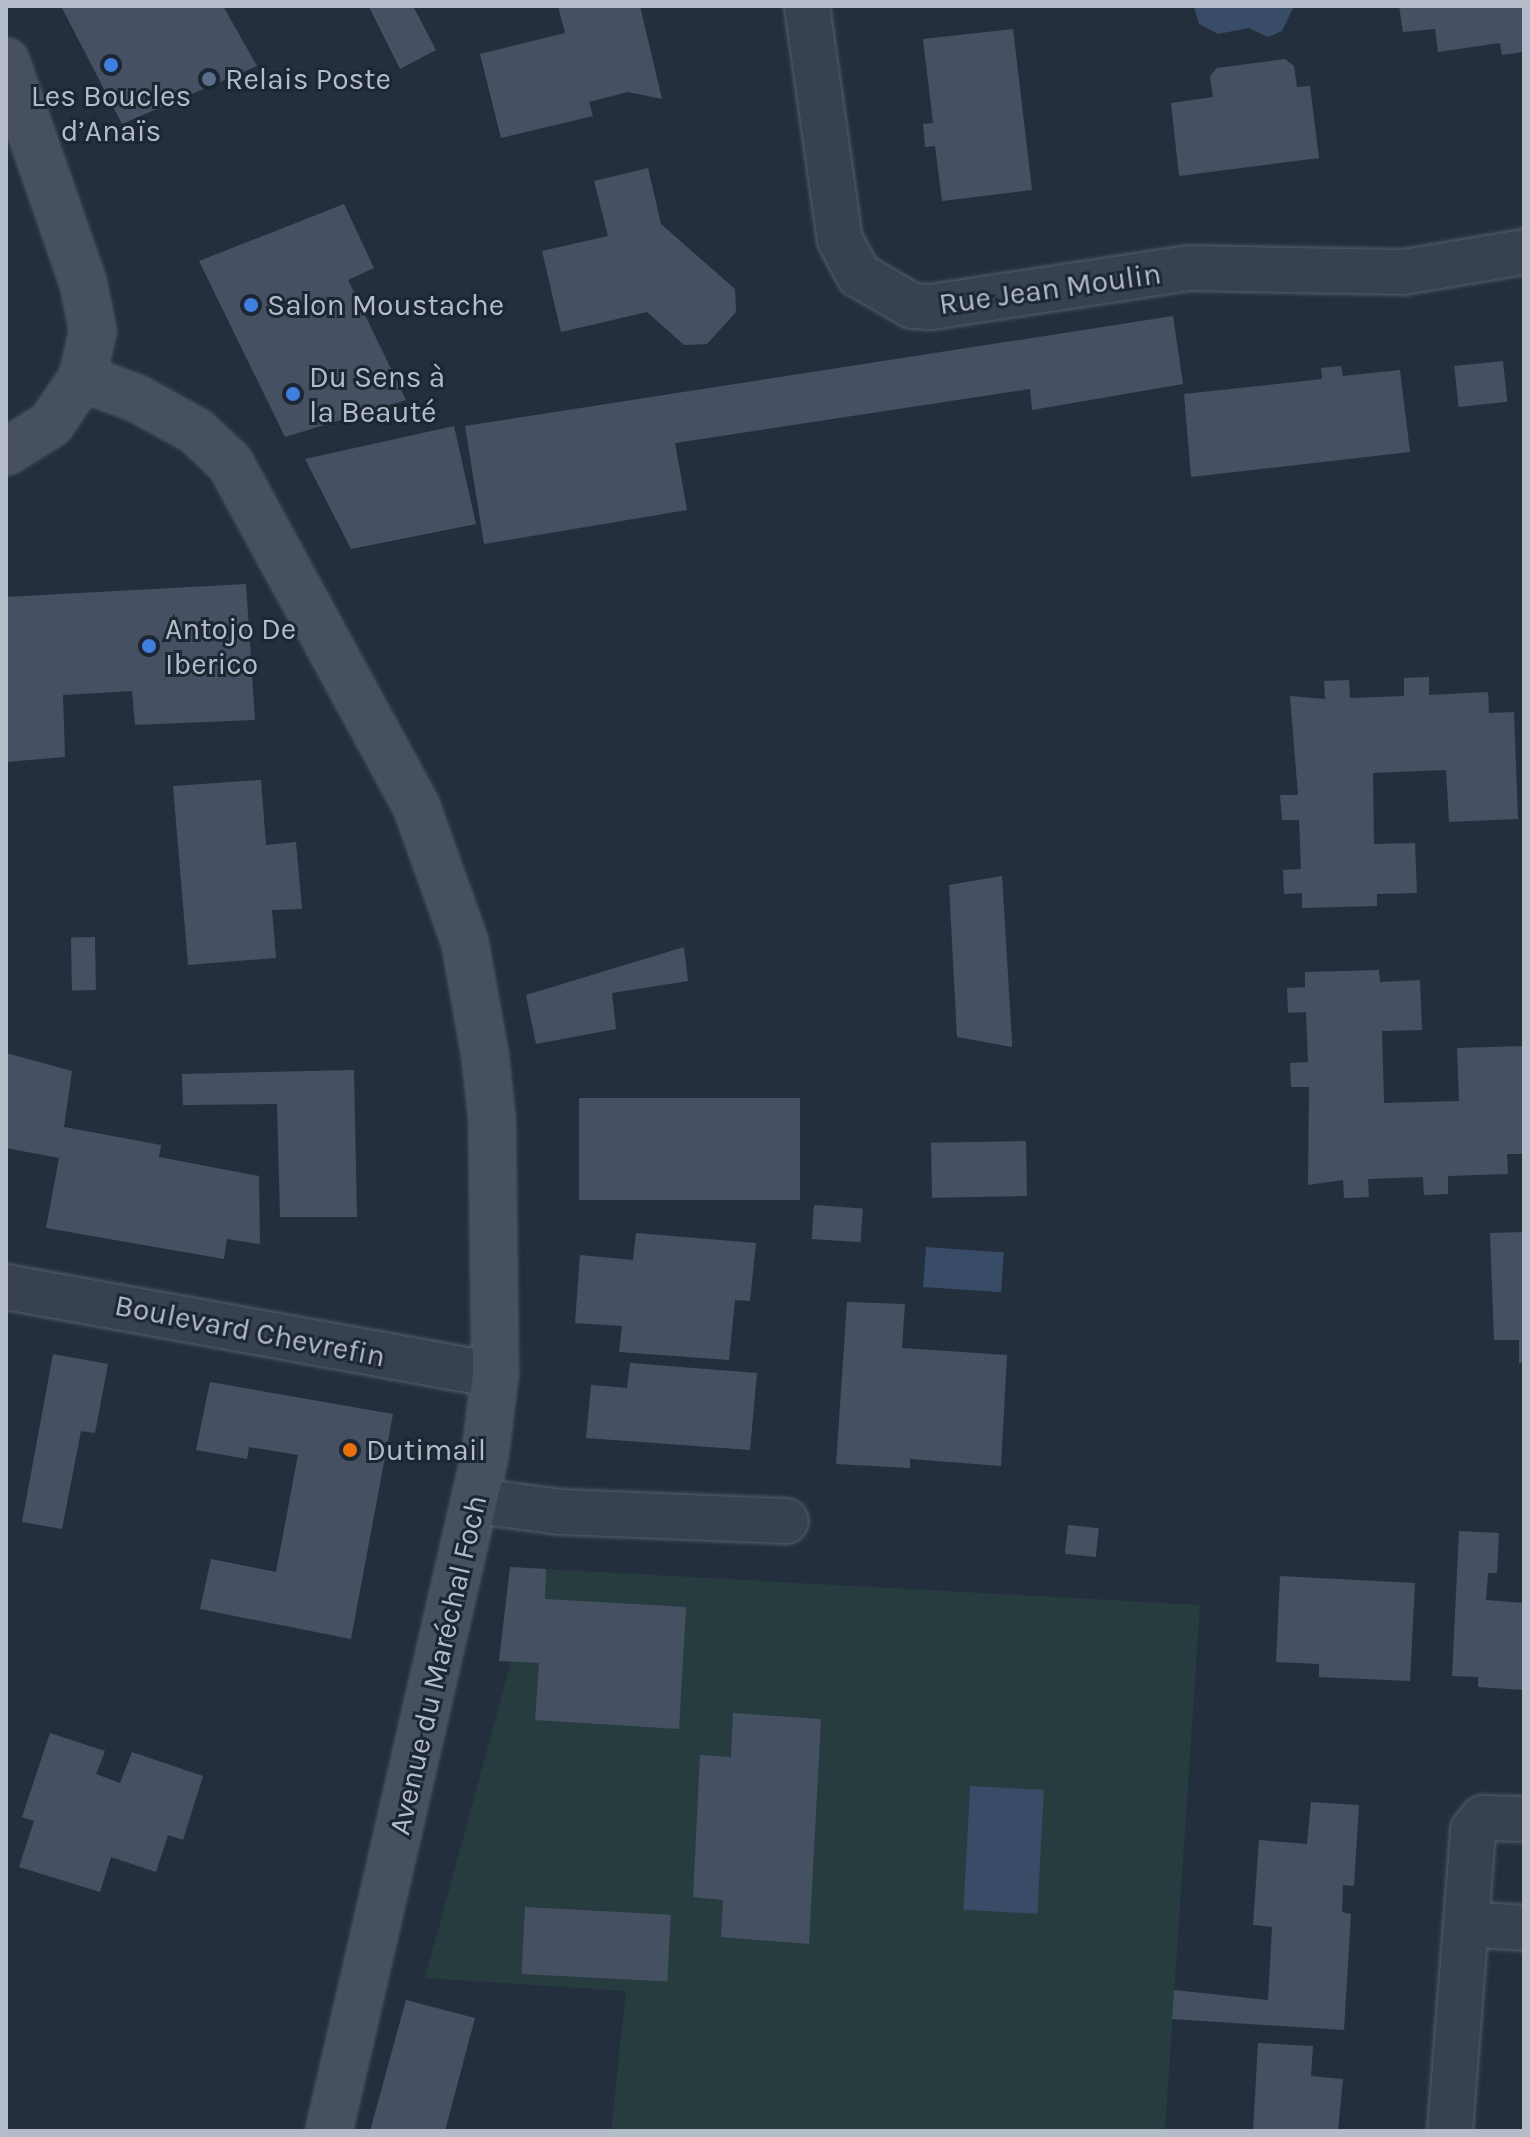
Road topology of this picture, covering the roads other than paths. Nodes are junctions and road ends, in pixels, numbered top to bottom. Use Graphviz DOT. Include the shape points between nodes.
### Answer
graph roads {
  1 [pos="807,6"];
  2 [pos="6,61"];
  3 [pos="1524,252"];
  4 [pos="82,378"];
  5 [pos="6,452"];
  6 [pos="6,1287"];
  7 [pos="495,1375"];
  8 [pos="477,1501"];
  9 [pos="786,1521"];
  10 [pos="1524,1819"];
  11 [pos="1467,1924"];
  12 [pos="1524,1928"];
  13 [pos="329,2131"];
  14 [pos="1450,2131"];
  1 -- 3 [label="street, Rue Jean Moulin" via="840,240 859,275 912,306 1189,268 1404,272"];
  2 -- 4 [label="main road" via="83,282 93,331"];
  4 -- 5 [label="main road" via="51,424"];
  4 -- 7 [label="main road, Avenue du Maréchal Foch" via="136,398 196,431 230,463 417,808 465,943 485,1055 492,1119"];
  6 -- 7 [label="street, Boulevard Chevrefin"];
  7 -- 8 [label="main road, Avenue du Maréchal Foch"];
  8 -- 9 [label="street" via="561,1512"];
  8 -- 13 [label="main road, Avenue du Maréchal Foch"];
  10 -- 11 [label="street" via="1483,1818 1473,1830"];
  11 -- 12 [label="street"];
  11 -- 14 [label="street"];
}
